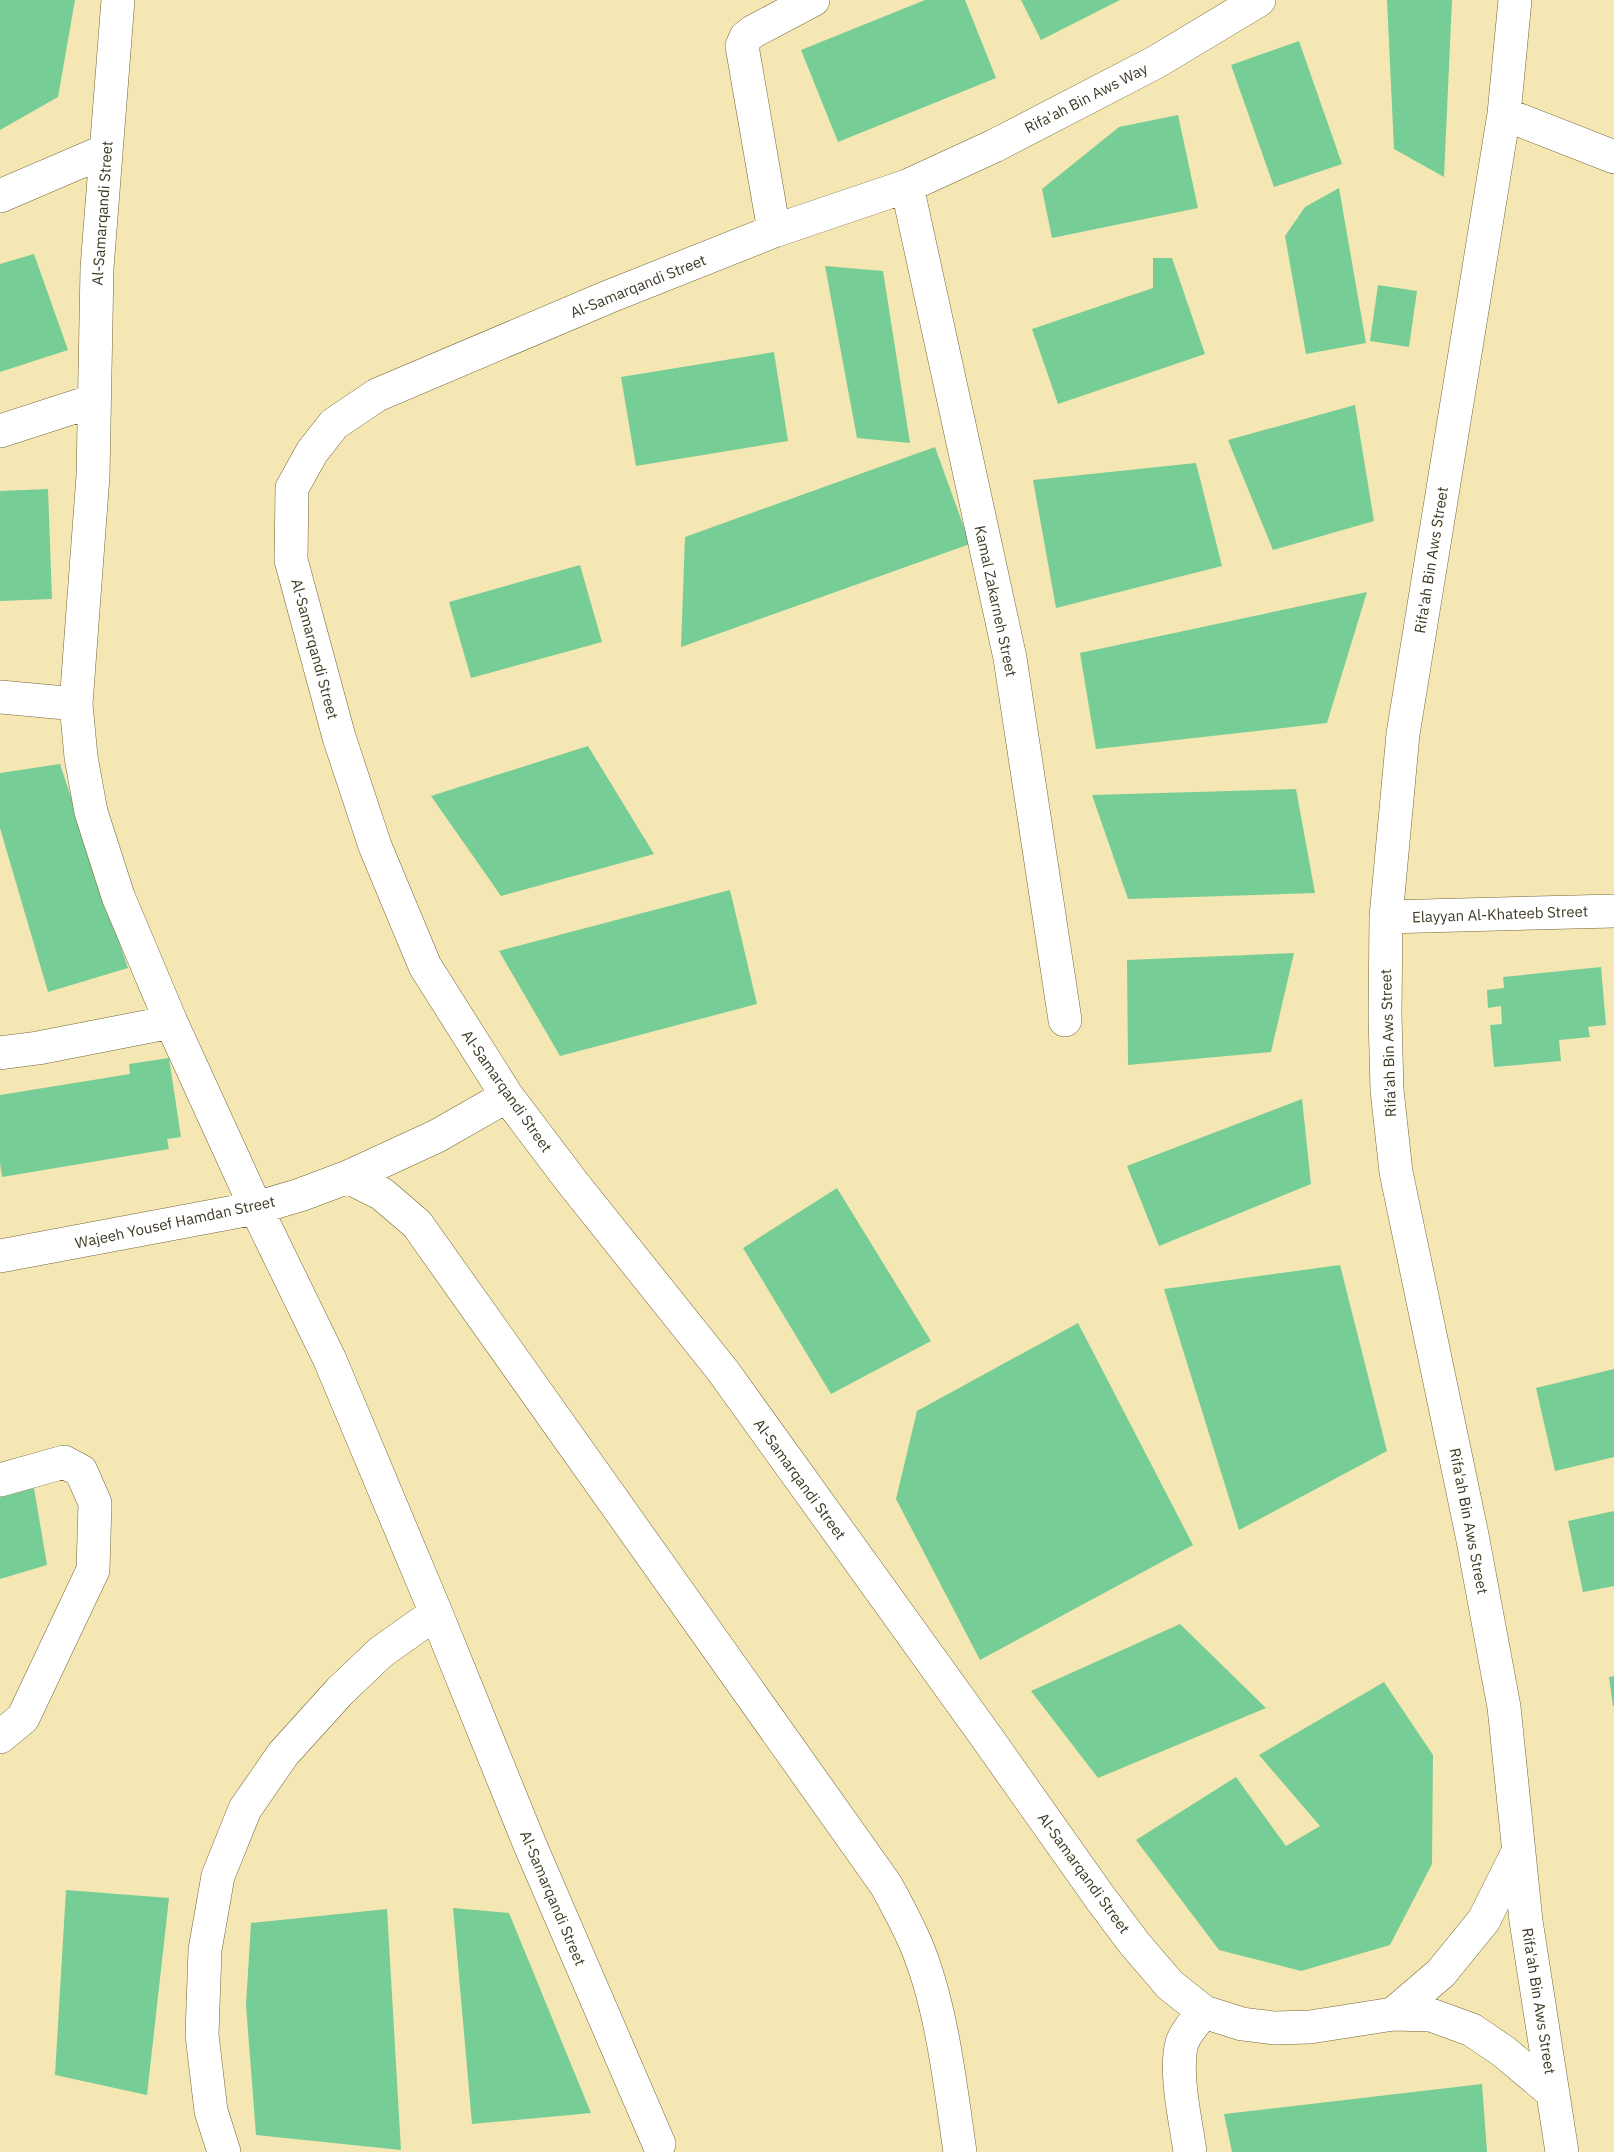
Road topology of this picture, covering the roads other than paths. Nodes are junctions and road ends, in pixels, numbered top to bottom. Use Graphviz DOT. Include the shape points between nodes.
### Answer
graph roads {
  1 [pos="118,0"];
  2 [pos="813,0"];
  3 [pos="1259,0"];
  4 [pos="1515,0"];
  5 [pos="1504,114"];
  6 [pos="105,151"];
  7 [pos="1614,157"];
  8 [pos="907,186"];
  9 [pos="0,196"];
  10 [pos="774,231"];
  11 [pos="93,401"];
  12 [pos="0,431"];
  13 [pos="0,697"];
  14 [pos="76,704"];
  15 [pos="1614,910"];
  16 [pos="1386,917"];
  17 [pos="1065,1020"];
  18 [pos="171,1022"];
  19 [pos="0,1053"];
  20 [pos="507,1096"];
  21 [pos="348,1177"];
  22 [pos="256,1208"];
  23 [pos="0,1256"];
  24 [pos="0,1480"];
  25 [pos="436,1613"];
  26 [pos="0,1737"];
  27 [pos="1520,1849"];
  28 [pos="1204,2012"];
  29 [pos="1393,2014"];
  30 [pos="1553,2093"];
  31 [pos="659,2144"];
  32 [pos="224,2152"];
  33 [pos="960,2152"];
  34 [pos="1190,2152"];
  35 [pos="1562,2152"];
  1 -- 6 [label="street, Al-Samarqandi Street"];
  2 -- 10 [label="street" via="754,31 742,46"];
  3 -- 8 [label="street, Rifa'ah Bin Aws Way" via="1156,63"];
  4 -- 5 [label="street, Rifa'ah Bin Aws Street"];
  5 -- 7 [label="street"];
  5 -- 16 [label="street, Rifa'ah Bin Aws Street" via="1403,734"];
  6 -- 9 [label="street"];
  6 -- 11 [label="street, Al-Samarqandi Street"];
  8 -- 10 [label="street, Al-Samarqandi Street"];
  8 -- 17 [label="street, Kamal Zakarneh Street" via="1010,658"];
  10 -- 20 [label="street, Al-Samarqandi Street" via="377,395 334,424 312,452 292,488 291,560 339,737 375,846 425,966"];
  11 -- 12 [label="street"];
  11 -- 14 [label="street, Al-Samarqandi Street" via="93,476"];
  13 -- 14 [label="street"];
  14 -- 18 [label="street, Al-Samarqandi Street" via="91,812 118,896"];
  15 -- 16 [label="street, Elayyan Al-Khateeb Street"];
  16 -- 27 [label="street, Rifa'ah Bin Aws Street" via="1387,1090 1396,1172 1485,1604 1503,1707"];
  18 -- 19 [label="street"];
  18 -- 22 [label="street, Al-Samarqandi Street"];
  20 -- 21 [label="street, Wajeeh Yousef Hamdan Street" via="437,1136"];
  20 -- 28 [label="street, Al-Samarqandi Street" via="723,1371 1101,1899 1170,1985"];
  21 -- 22 [label="street, Wajeeh Yousef Hamdan Street"];
  21 -- 33 [label="street" via="382,1194 417,1224 886,1885 915,1943 927,1981 945,2050"];
  22 -- 23 [label="street, Wajeeh Yousef Hamdan Street"];
  22 -- 25 [label="street, Al-Samarqandi Street" via="330,1360"];
  24 -- 26 [label="street" via="64,1462 81,1471 95,1503 93,1570 23,1719"];
  25 -- 31 [label="street, Al-Samarqandi Street" via="539,1867"];
  25 -- 32 [label="street" via="381,1652 340,1691 283,1754 240,1820 218,1876 205,1950 202,2035 212,2111"];
  27 -- 29 [label="street" via="1484,1920 1441,1973"];
  27 -- 30 [label="street, Rifa'ah Bin Aws Street" via="1526,1920"];
  28 -- 29 [label="street, Al-Samarqandi Street" via="1242,2024 1274,2028 1310,2027"];
  28 -- 34 [label="street" via="1182,2043 1180,2091"];
  29 -- 30 [label="street, Al-Samarqandi Street" via="1431,2014 1472,2030"];
  30 -- 35 [label="street, Rifa'ah Bin Aws Street"];
}
